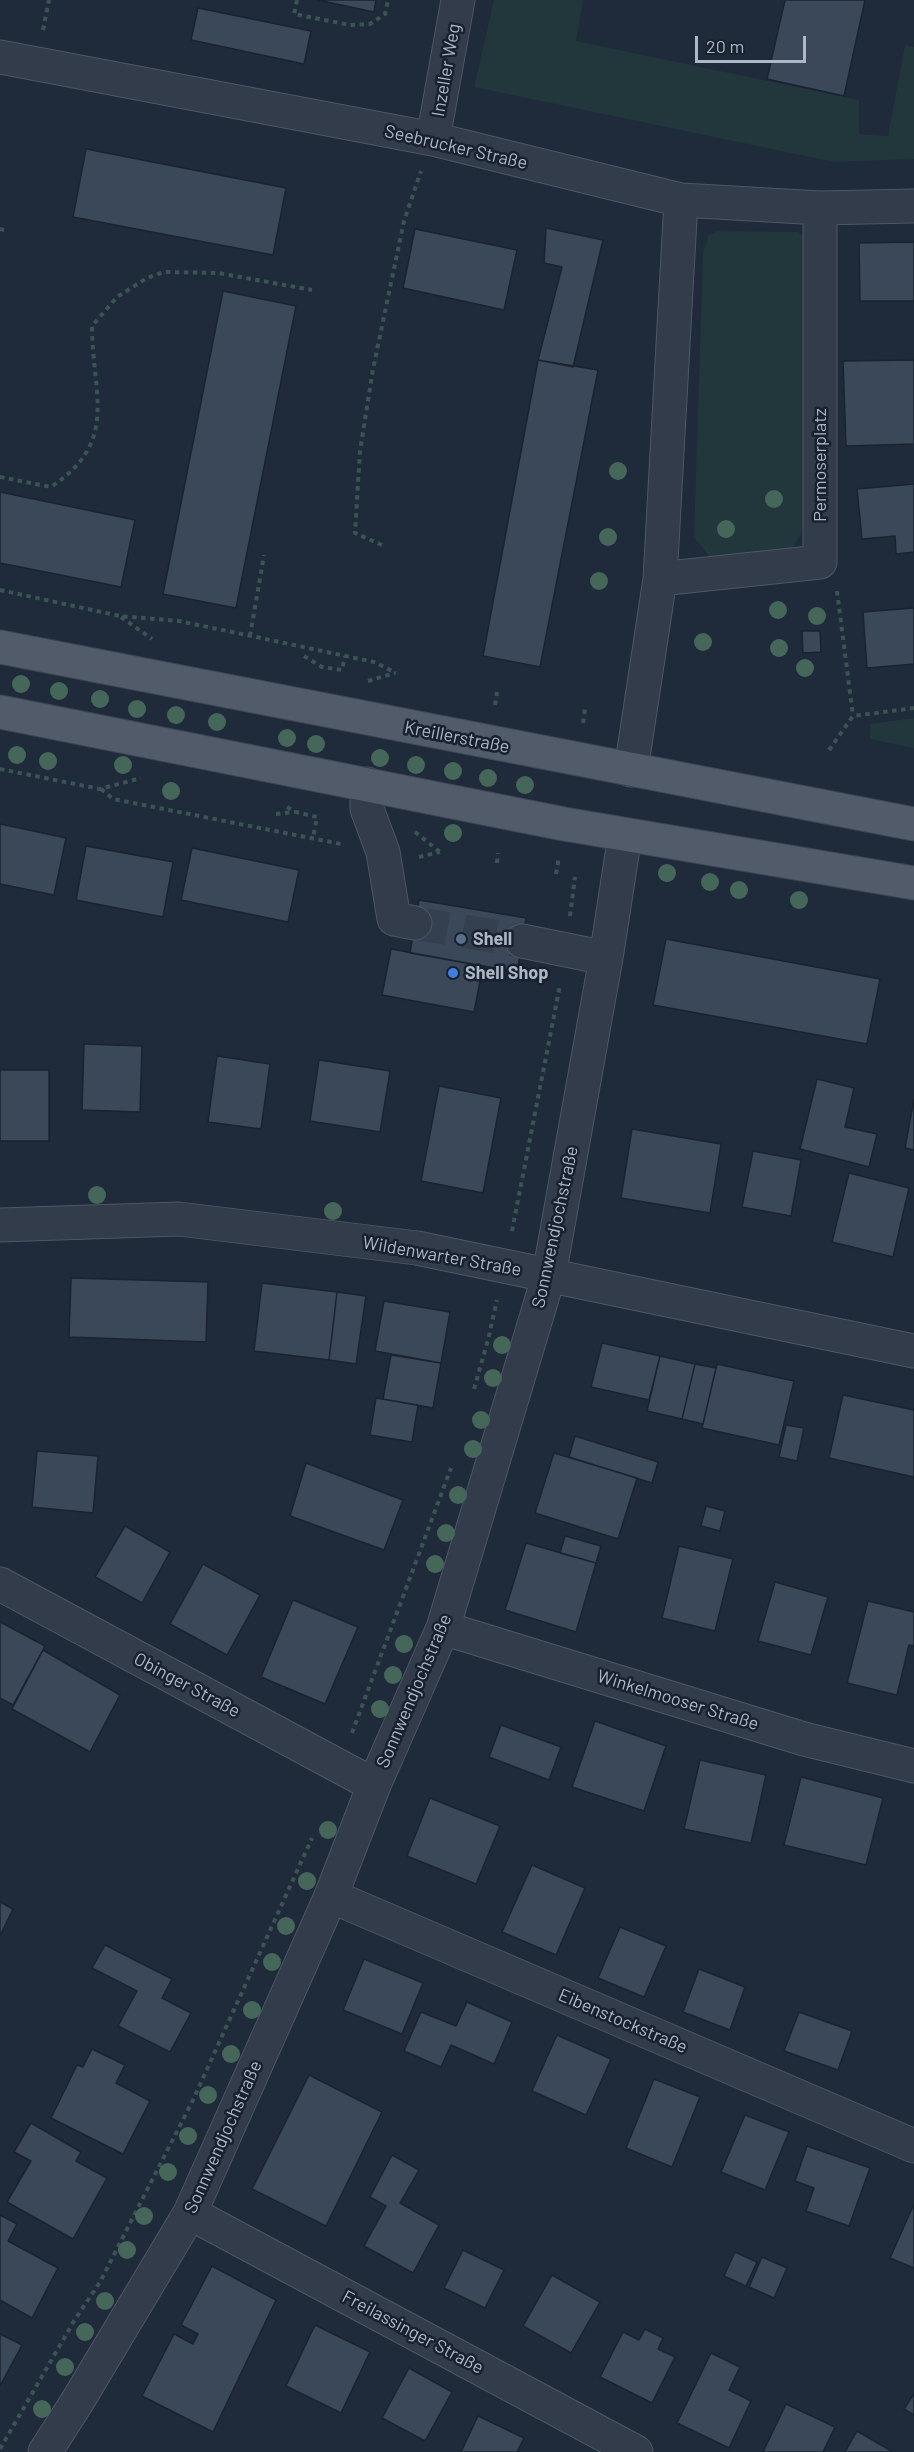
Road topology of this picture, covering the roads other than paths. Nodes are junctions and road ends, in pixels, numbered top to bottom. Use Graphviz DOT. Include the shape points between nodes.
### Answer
graph roads {
  1 [pos="458,0"];
  2 [pos="0,57"];
  3 [pos="433,139"];
  4 [pos="681,200"];
  5 [pos="914,206"];
  6 [pos="820,208"];
  7 [pos="660,579"];
  8 [pos="0,647"];
  9 [pos="0,712"];
  10 [pos="631,770"];
  11 [pos="367,784"];
  12 [pos="914,824"];
  13 [pos="625,835"];
  14 [pos="914,883"];
  15 [pos="415,923"];
  16 [pos="522,941"];
  17 [pos="606,958"];
  18 [pos="0,1225"];
  19 [pos="549,1275"];
  20 [pos="914,1351"];
  21 [pos="0,1584"];
  22 [pos="444,1628"];
  23 [pos="914,1766"];
  24 [pos="374,1785"];
  25 [pos="331,1896"];
  26 [pos="914,2146"];
  27 [pos="190,2212"];
  28 [pos="45,2452"];
  29 [pos="636,2452"];
  1 -- 3 [label="street, Inzeller Weg"];
  2 -- 3 [label="street, Seebrucker Straße"];
  3 -- 4 [label="street, Seebrucker Straße"];
  4 -- 6 [label="street, Seebrucker Straße"];
  4 -- 7 [label="street"];
  5 -- 6 [label="street, Seebrucker Straße"];
  6 -- 7 [label="street, Permoserplatz" via="820,562"];
  7 -- 10 [label="street"];
  8 -- 10 [label="main road, Kreillerstraße"];
  9 -- 11 [label="main road"];
  10 -- 12 [label="main road, Kreillerstraße"];
  11 -- 13 [label="main road"];
  11 -- 15 [label="street" via="367,809 383,852 394,919"];
  13 -- 14 [label="main road"];
  13 -- 17 [label="street, Sonnwendjochstraße"];
  16 -- 17 [label="street"];
  17 -- 19 [label="street, Sonnwendjochstraße"];
  18 -- 19 [label="street, Wildenwarter Straße" via="179,1219 417,1248"];
  19 -- 20 [label="street, Wildenwarter Straße"];
  19 -- 22 [label="street, Sonnwendjochstraße"];
  21 -- 24 [label="street, Obinger Straße"];
  22 -- 23 [label="street, Winkelmooser Straße" via="804,1739"];
  22 -- 24 [label="street, Sonnwendjochstraße"];
  24 -- 25 [label="street, Sonnwendjochstraße"];
  25 -- 26 [label="street, Eibenstockstraße"];
  25 -- 27 [label="street, Sonnwendjochstraße"];
  27 -- 28 [label="street, Sonnwendjochstraße"];
  27 -- 29 [label="street, Freilassinger Straße"];
}
